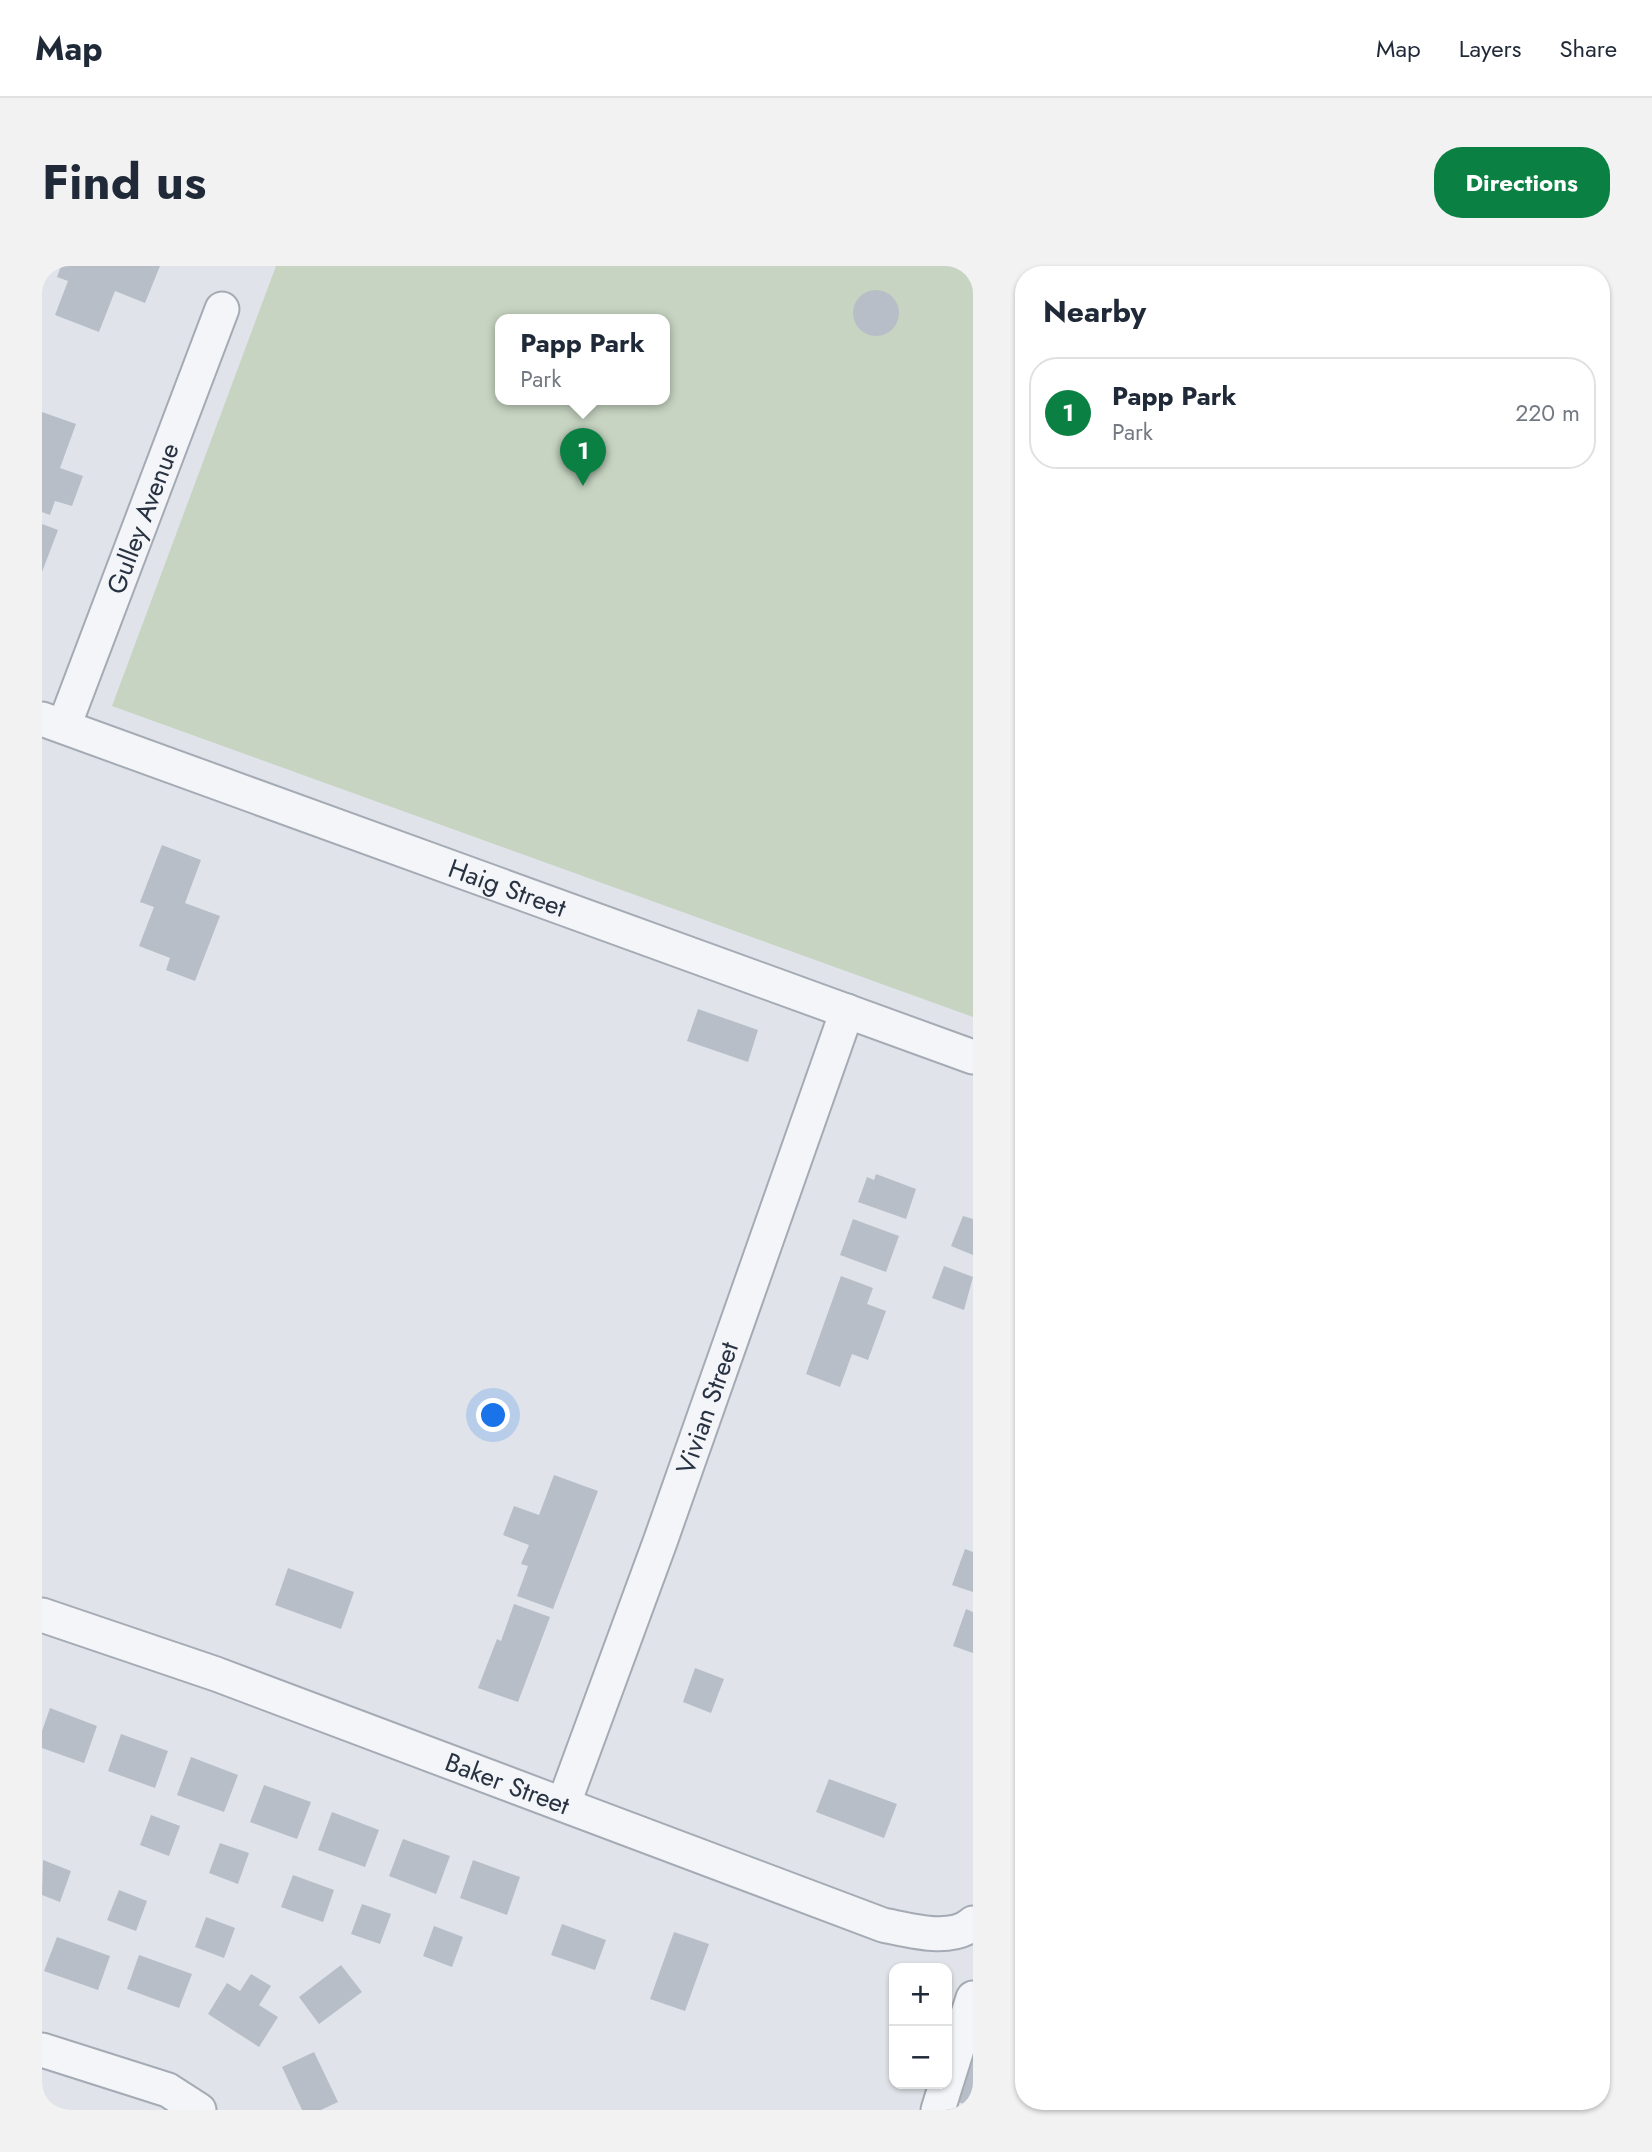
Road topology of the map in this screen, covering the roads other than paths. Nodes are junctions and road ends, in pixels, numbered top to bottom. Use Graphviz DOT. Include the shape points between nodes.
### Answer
graph roads {
  1 [pos="222,309"];
  2 [pos="53,723"];
  3 [pos="847,1011"];
  4 [pos="973,1057"];
  5 [pos="42,1615"];
  6 [pos="564,1803"];
  7 [pos="972,1926"];
  8 [pos="973,1998"];
  9 [pos="42,2050"];
  10 [pos="952,2063"];
  11 [pos="944,2089"];
  12 [pos="199,2110"];
  13 [pos="938,2110"];
  1 -- 2 [label="street, Gulley Avenue"];
  2 -- 3 [label="street, Haig Street"];
  3 -- 4 [label="street, Haig Street"];
  3 -- 6 [label="street, Vivian Street"];
  5 -- 6 [label="street, Baker Street"];
  6 -- 7 [label="street, Baker Street" via="883,1925 944,1933"];
  8 -- 10 [label="street"];
  9 -- 12 [label="street" via="168,2090"];
  11 -- 13 [label="street"];
}
